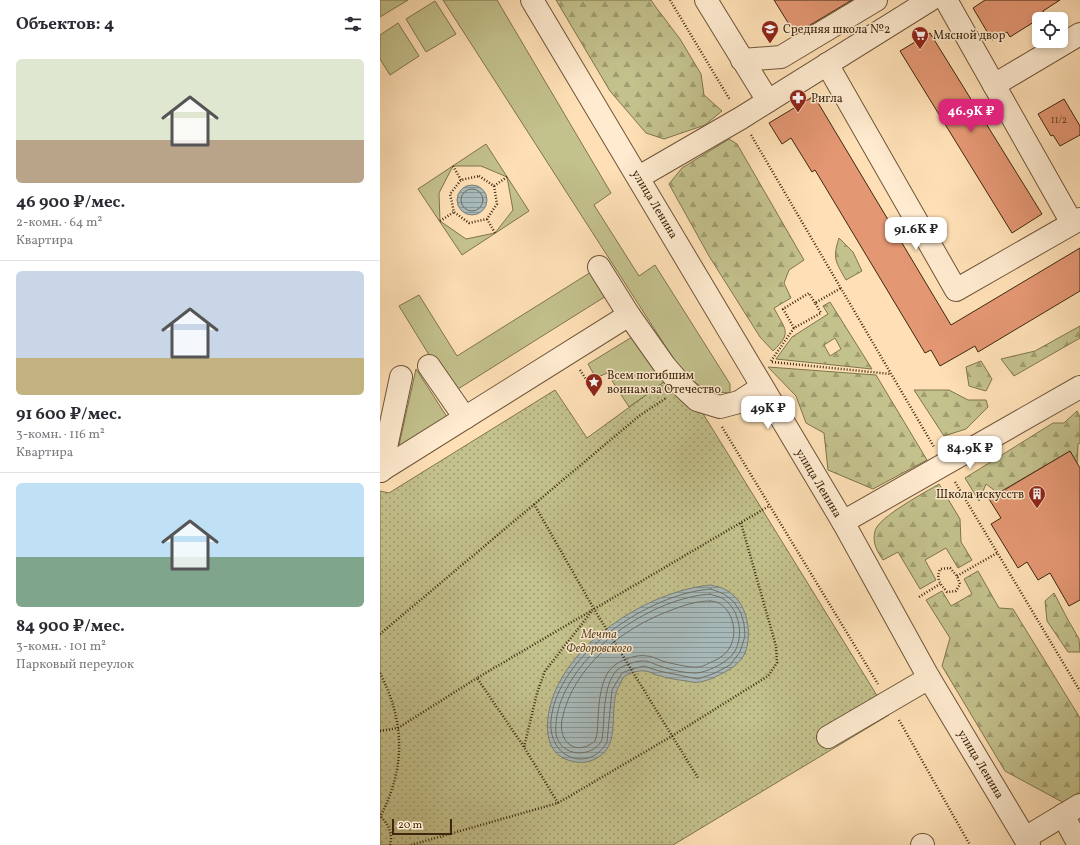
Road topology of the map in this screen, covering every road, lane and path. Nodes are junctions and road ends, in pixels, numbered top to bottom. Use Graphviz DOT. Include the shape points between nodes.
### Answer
graph roads {
  1 [pos="532,0"];
  2 [pos="670,0"];
  3 [pos="706,0"];
  4 [pos="876,0"];
  5 [pos="930,0"];
  6 [pos="946,0"];
  7 [pos="1080,34"];
  8 [pos="742,60"];
  9 [pos="827,64"];
  10 [pos="994,85"];
  11 [pos="768,101"];
  12 [pos="741,118"];
  13 [pos="453,166"];
  14 [pos="507,177"];
  15 [pos="639,177"];
  16 [pos="461,180"];
  17 [pos="494,186"];
  18 [pos="454,212"];
  19 [pos="487,219"];
  20 [pos="440,221"];
  21 [pos="1076,221"];
  22 [pos="495,233"];
  23 [pos="599,267"];
  24 [pos="841,288"];
  25 [pos="815,303"];
  26 [pos="629,315"];
  27 [pos="794,328"];
  28 [pos="429,366"];
  29 [pos="891,374"];
  30 [pos="401,377"];
  31 [pos="683,387"];
  32 [pos="762,387"];
  33 [pos="1079,391"];
  34 [pos="707,403"];
  35 [pos="465,418"];
  36 [pos="944,465"];
  37 [pos="381,471"];
  38 [pos="534,504"];
  39 [pos="770,506"];
  40 [pos="842,522"];
  41 [pos="741,523"];
  42 [pos="997,553"];
  43 [pos="957,576"];
  44 [pos="940,584"];
  45 [pos="919,597"];
  46 [pos="594,609"];
  47 [pos="380,634"];
  48 [pos="380,673"];
  49 [pos="477,678"];
  50 [pos="929,678"];
  51 [pos="1080,691"];
  52 [pos="889,702"];
  53 [pos="398,728"];
  54 [pos="380,731"];
  55 [pos="672,736"];
  56 [pos="828,737"];
  57 [pos="524,748"];
  58 [pos="698,778"];
  59 [pos="558,803"];
  60 [pos="1071,810"];
  61 [pos="380,817"];
  62 [pos="1027,841"];
  63 [pos="390,845"];
  64 [pos="411,845"];
  65 [pos="970,845"];
  66 [pos="1079,845"];
  1 -- 15 [label="street, улица Ленина"];
  2 -- 12 [label="path"];
  3 -- 8 [label="street"];
  4 -- 8 [label="street" via="781,57"];
  5 -- 9 [label="street"];
  6 -- 10 [label="street"];
  7 -- 10 [label="street"];
  8 -- 11 [label="street"];
  9 -- 11 [label="street"];
  9 -- 21 [label="street" via="956,290"];
  10 -- 21 [label="street"];
  11 -- 12 [label="street"];
  12 -- 15 [label="street"];
  12 -- 24 [label="path"];
  13 -- 16 [label="path"];
  14 -- 17 [label="path"];
  15 -- 32 [label="street, улица Ленина"];
  16 -- 17 [label="path" via="479,176"];
  16 -- 18 [label="path" via="450,194"];
  17 -- 19 [label="path" via="497,204"];
  18 -- 19 [label="path" via="469,223"];
  18 -- 20 [label="path"];
  19 -- 22 [label="path"];
  23 -- 26 [label="street"];
  24 -- 25 [label="path"];
  24 -- 29 [label="path"];
  25 -- 27 [label="path" via="821,313"];
  25 -- 27 [label="path" via="809,293 783,309"];
  26 -- 31 [label="street"];
  26 -- 35 [label="street"];
  27 -- 29 [label="path" via="770,362"];
  28 -- 35 [label="street"];
  29 -- 36 [label="path"];
  30 -- 37 [label="street"];
  31 -- 34 [label="street" via="697,400"];
  31 -- 38 [label="path" via="639,416"];
  32 -- 34 [label="street" via="739,402 720,407"];
  32 -- 40 [label="street, улица Ленина"];
  33 -- 36 [label="street"];
  34 -- 39 [label="path"];
  35 -- 37 [label="street"];
  36 -- 40 [label="street"];
  36 -- 42 [label="path"];
  38 -- 46 [label="path"];
  38 -- 47 [label="path"];
  39 -- 41 [label="path"];
  39 -- 52 [label="path"];
  40 -- 50 [label="street, улица Ленина"];
  41 -- 46 [label="path"];
  41 -- 55 [label="path" via="776,646 777,663 768,676"];
  42 -- 43 [label="path"];
  42 -- 51 [label="path"];
  43 -- 44 [label="path" via="960,584 956,591 947,592"];
  43 -- 44 [label="path" via="950,568 940,568"];
  44 -- 45 [label="path"];
  46 -- 49 [label="path"];
  46 -- 55 [label="path"];
  46 -- 57 [label="path" via="546,671 537,693"];
  48 -- 53 [label="path" via="395,710"];
  49 -- 53 [label="path"];
  49 -- 57 [label="path"];
  50 -- 52 [label="street"];
  50 -- 62 [label="street, улица Ленина"];
  52 -- 56 [label="street"];
  52 -- 65 [label="path"];
  53 -- 54 [label="path"];
  53 -- 61 [label="path" via="399,754 396,776"];
  55 -- 58 [label="path"];
  55 -- 59 [label="path"];
  57 -- 59 [label="path"];
  59 -- 64 [label="path"];
  60 -- 62 [label="street"];
  60 -- 66 [label="street"];
  61 -- 63 [label="path" via="390,830"];
}
